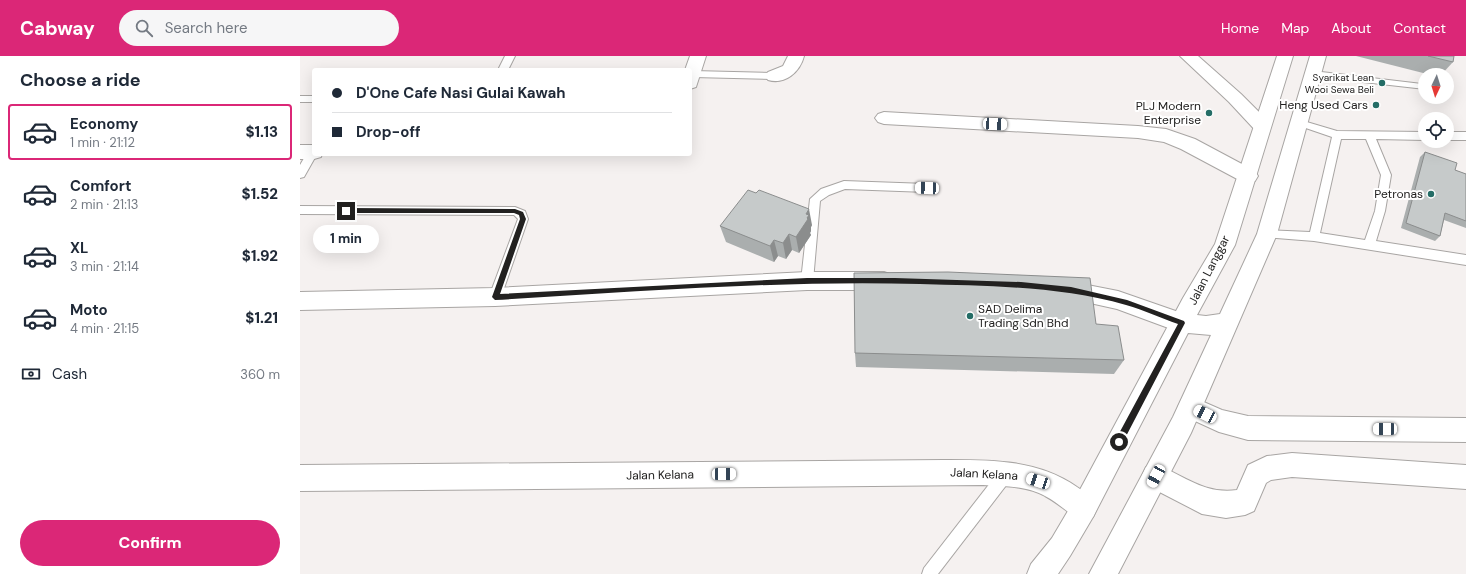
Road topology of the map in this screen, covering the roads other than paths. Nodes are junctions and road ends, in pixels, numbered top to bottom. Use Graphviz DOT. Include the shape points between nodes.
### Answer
graph roads {
  1 [pos="510,56"];
  2 [pos="698,56"];
  3 [pos="796,56"];
  4 [pos="1188,56"];
  5 [pos="1285,56"];
  6 [pos="1316,65"];
  7 [pos="504,68"];
  8 [pos="774,76"];
  9 [pos="692,78"];
  10 [pos="1418,86"];
  11 [pos="300,99"];
  12 [pos="312,99"];
  13 [pos="884,118"];
  14 [pos="1300,123"];
  15 [pos="1262,126"];
  16 [pos="1337,135"];
  17 [pos="1369,136"];
  18 [pos="1418,136"];
  19 [pos="1454,136"];
  20 [pos="1466,136"];
  21 [pos="300,152"];
  22 [pos="312,152"];
  23 [pos="312,155"];
  24 [pos="300,174"];
  25 [pos="1248,176"];
  26 [pos="927,188"];
  27 [pos="300,210"];
  28 [pos="1267,234"];
  29 [pos="1314,237"];
  30 [pos="1371,245"];
  31 [pos="1466,260"];
  32 [pos="807,281"];
  33 [pos="903,281"];
  34 [pos="1042,287"];
  35 [pos="495,297"];
  36 [pos="300,300"];
  37 [pos="1186,314"];
  38 [pos="1227,323"];
  39 [pos="1190,407"];
  40 [pos="1466,430"];
  41 [pos="1006,474"];
  42 [pos="1156,476"];
  43 [pos="1466,477"];
  44 [pos="300,478"];
  45 [pos="1084,508"];
  46 [pos="929,573"];
  47 [pos="1041,574"];
  48 [pos="1102,574"];
  1 -- 7 [label="lane"];
  2 -- 9 [label="main road"];
  3 -- 8 [label="main road" via="792,68"];
  4 -- 15 [label="main road"];
  5 -- 15 [label="main road, Jalan Langgar"];
  6 -- 10 [label="lane"];
  6 -- 14 [label="main road"];
  8 -- 9 [label="lane"];
  11 -- 12 [label="lane"];
  13 -- 25 [label="main road" via="1138,132 1166,136 1188,144"];
  14 -- 16 [label="lane"];
  14 -- 28 [label="main road"];
  15 -- 25 [label="main road, Jalan Langgar"];
  16 -- 17 [label="lane"];
  16 -- 29 [label="lane"];
  17 -- 18 [label="lane"];
  17 -- 30 [label="lane" via="1386,175"];
  19 -- 20 [label="lane"];
  21 -- 22 [label="main road"];
  23 -- 24 [label="lane"];
  25 -- 37 [label="main road, Jalan Langgar" via="1225,245"];
  26 -- 32 [label="lane" via="844,185 815,199"];
  27 -- 35 [label="lane" via="515,211 521,214 523,219"];
  28 -- 29 [label="lane"];
  28 -- 38 [label="main road"];
  29 -- 30 [label="lane"];
  30 -- 31 [label="lane"];
  32 -- 33 [label="main road"];
  32 -- 35 [label="main road"];
  34 -- 37 [label="main road" via="1071,290"];
  35 -- 36 [label="main road"];
  37 -- 38 [label="main road" via="1206,326"];
  37 -- 45 [label="main road, Jalan Langgar"];
  38 -- 39 [label="main road"];
  39 -- 40 [label="main road" via="1219,421 1248,428"];
  39 -- 42 [label="main road"];
  41 -- 44 [label="main road, Jalan Kelana" via="944,472"];
  41 -- 45 [label="main road, Jalan Kelana" via="1049,484"];
  41 -- 46 [label="lane"];
  42 -- 43 [label="main road" via="1202,501 1226,505 1245,502 1257,474 1267,468 1292,465"];
  42 -- 48 [label="main road"];
  45 -- 47 [label="main road, Jalan Langgar" via="1061,547"];
}
